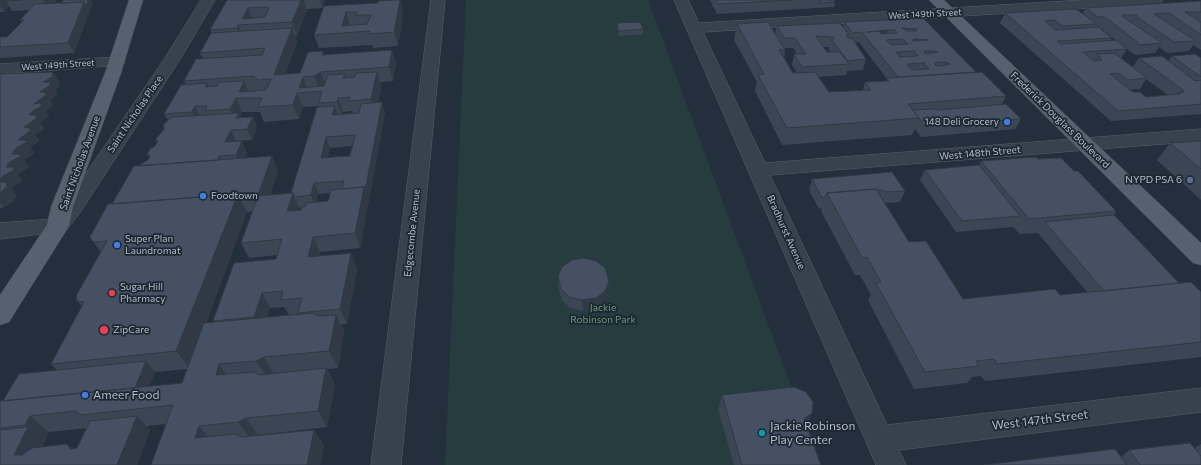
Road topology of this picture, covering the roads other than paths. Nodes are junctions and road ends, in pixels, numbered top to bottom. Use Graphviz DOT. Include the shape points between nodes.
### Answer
graph roads {
  1 [pos="136,0"];
  2 [pos="208,0"];
  3 [pos="438,0"];
  4 [pos="681,0"];
  5 [pos="936,0"];
  6 [pos="1156,0"];
  7 [pos="949,13"];
  8 [pos="694,28"];
  9 [pos="117,62"];
  10 [pos="0,69"];
  11 [pos="1201,135"];
  12 [pos="1084,144"];
  13 [pos="758,170"];
  14 [pos="58,226"];
  15 [pos="0,231"];
  16 [pos="1201,257"];
  17 [pos="0,315"];
  18 [pos="1201,400"];
  19 [pos="879,439"];
  20 [pos="386,465"];
  21 [pos="890,465"];
  1 -- 9 [label="main road, Saint Nicholas Avenue"];
  2 -- 14 [label="street, Saint Nicholas Place" via="173,58"];
  3 -- 20 [label="street, Edgecombe Avenue"];
  4 -- 8 [label="street, Bradhurst Avenue"];
  5 -- 7 [label="main road, Frederick Douglass Boulevard"];
  6 -- 7 [label="street, West 149th Street"];
  7 -- 8 [label="street, West 149th Street"];
  7 -- 12 [label="main road, Frederick Douglass Boulevard"];
  8 -- 13 [label="street, Bradhurst Avenue"];
  9 -- 10 [label="street, West 149th Street"];
  9 -- 14 [label="main road, Saint Nicholas Avenue" via="62,207"];
  11 -- 12 [label="street, West 148th Street"];
  12 -- 13 [label="street, West 148th Street"];
  12 -- 16 [label="main road, Frederick Douglass Boulevard"];
  13 -- 19 [label="street, Bradhurst Avenue"];
  14 -- 15 [label="street"];
  14 -- 17 [label="main road, Saint Nicholas Avenue"];
  18 -- 19 [label="street, West 147th Street"];
  19 -- 21 [label="street, Bradhurst Avenue"];
}
